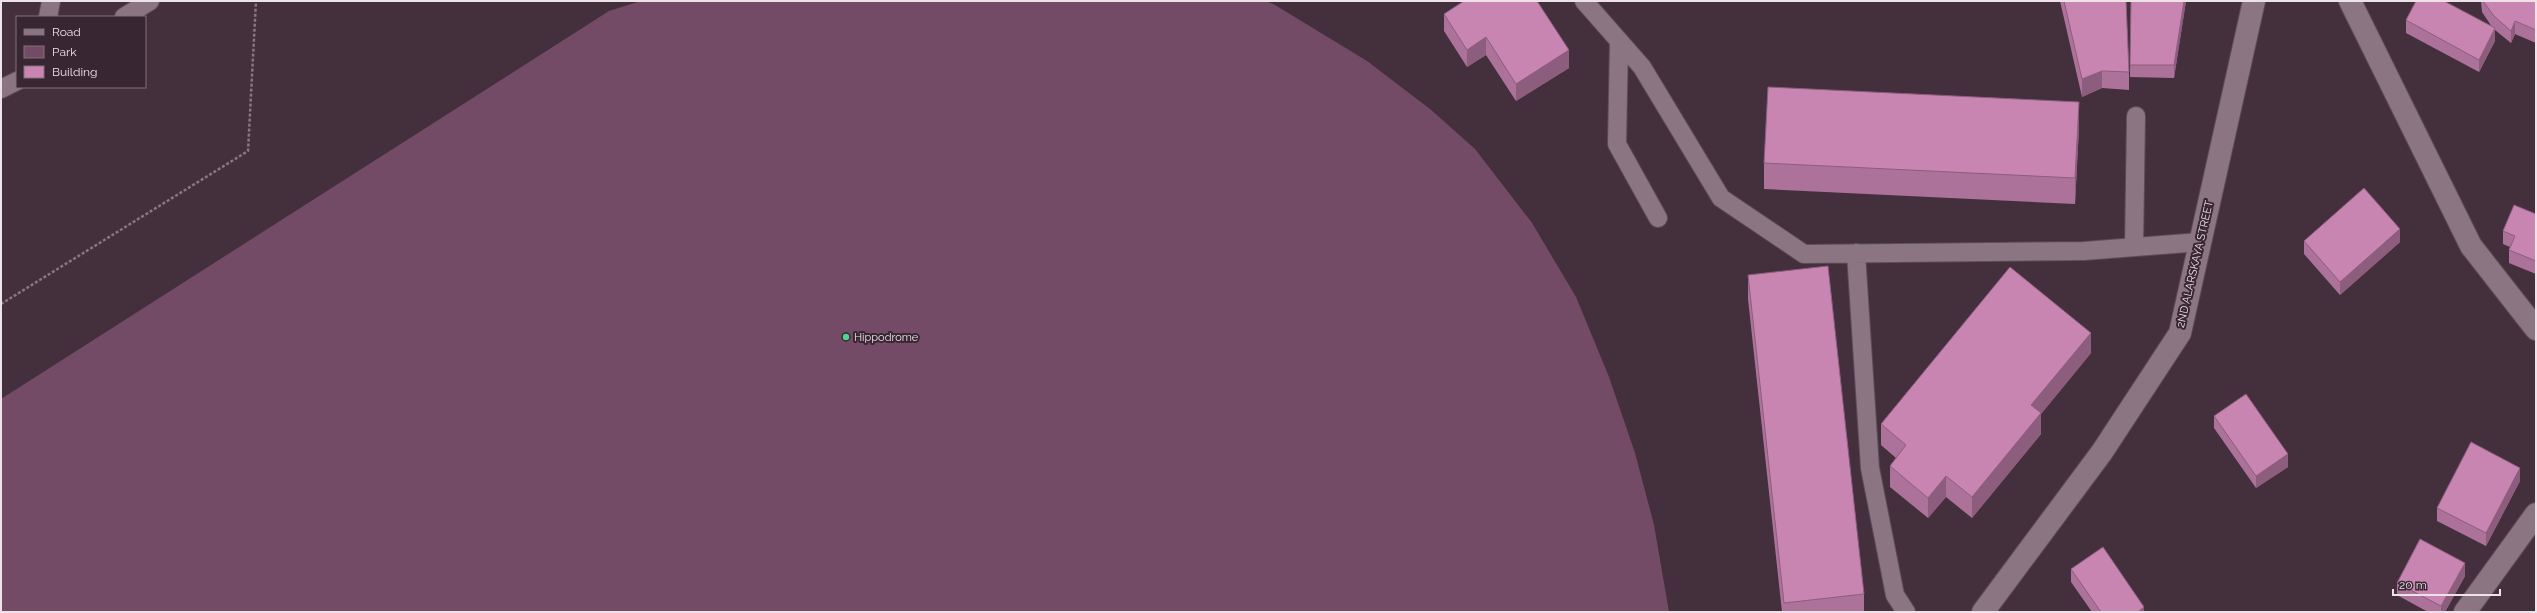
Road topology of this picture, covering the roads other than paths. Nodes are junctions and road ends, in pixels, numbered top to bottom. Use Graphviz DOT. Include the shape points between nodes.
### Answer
graph roads {
  1 [pos="51,1"];
  2 [pos="150,1"];
  3 [pos="1584,1"];
  4 [pos="2254,1"];
  5 [pos="2350,1"];
  6 [pos="48,16"];
  7 [pos="126,16"];
  8 [pos="1619,41"];
  9 [pos="16,82"];
  10 [pos="1,89"];
  11 [pos="2136,116"];
  12 [pos="1658,218"];
  13 [pos="2200,242"];
  14 [pos="2134,247"];
  15 [pos="1856,253"];
  16 [pos="2536,329"];
  17 [pos="2536,514"];
  18 [pos="1906,612"];
  19 [pos="1983,612"];
  20 [pos="2465,612"];
  1 -- 6 [label="lane"];
  2 -- 7 [label="lane"];
  3 -- 8 [label="lane"];
  4 -- 13 [label="street, 2ND ALARSKAYA STREET"];
  5 -- 16 [label="street" via="2471,246"];
  8 -- 12 [label="lane" via="1617,144"];
  8 -- 15 [label="lane" via="1642,67 1721,198 1804,254"];
  9 -- 10 [label="lane"];
  11 -- 14 [label="lane"];
  13 -- 14 [label="lane"];
  13 -- 19 [label="street, 2ND ALARSKAYA STREET" via="2180,333 2102,452"];
  14 -- 15 [label="lane" via="2084,251"];
  15 -- 18 [label="lane" via="1870,468 1894,595"];
  17 -- 20 [label="street"];
}
